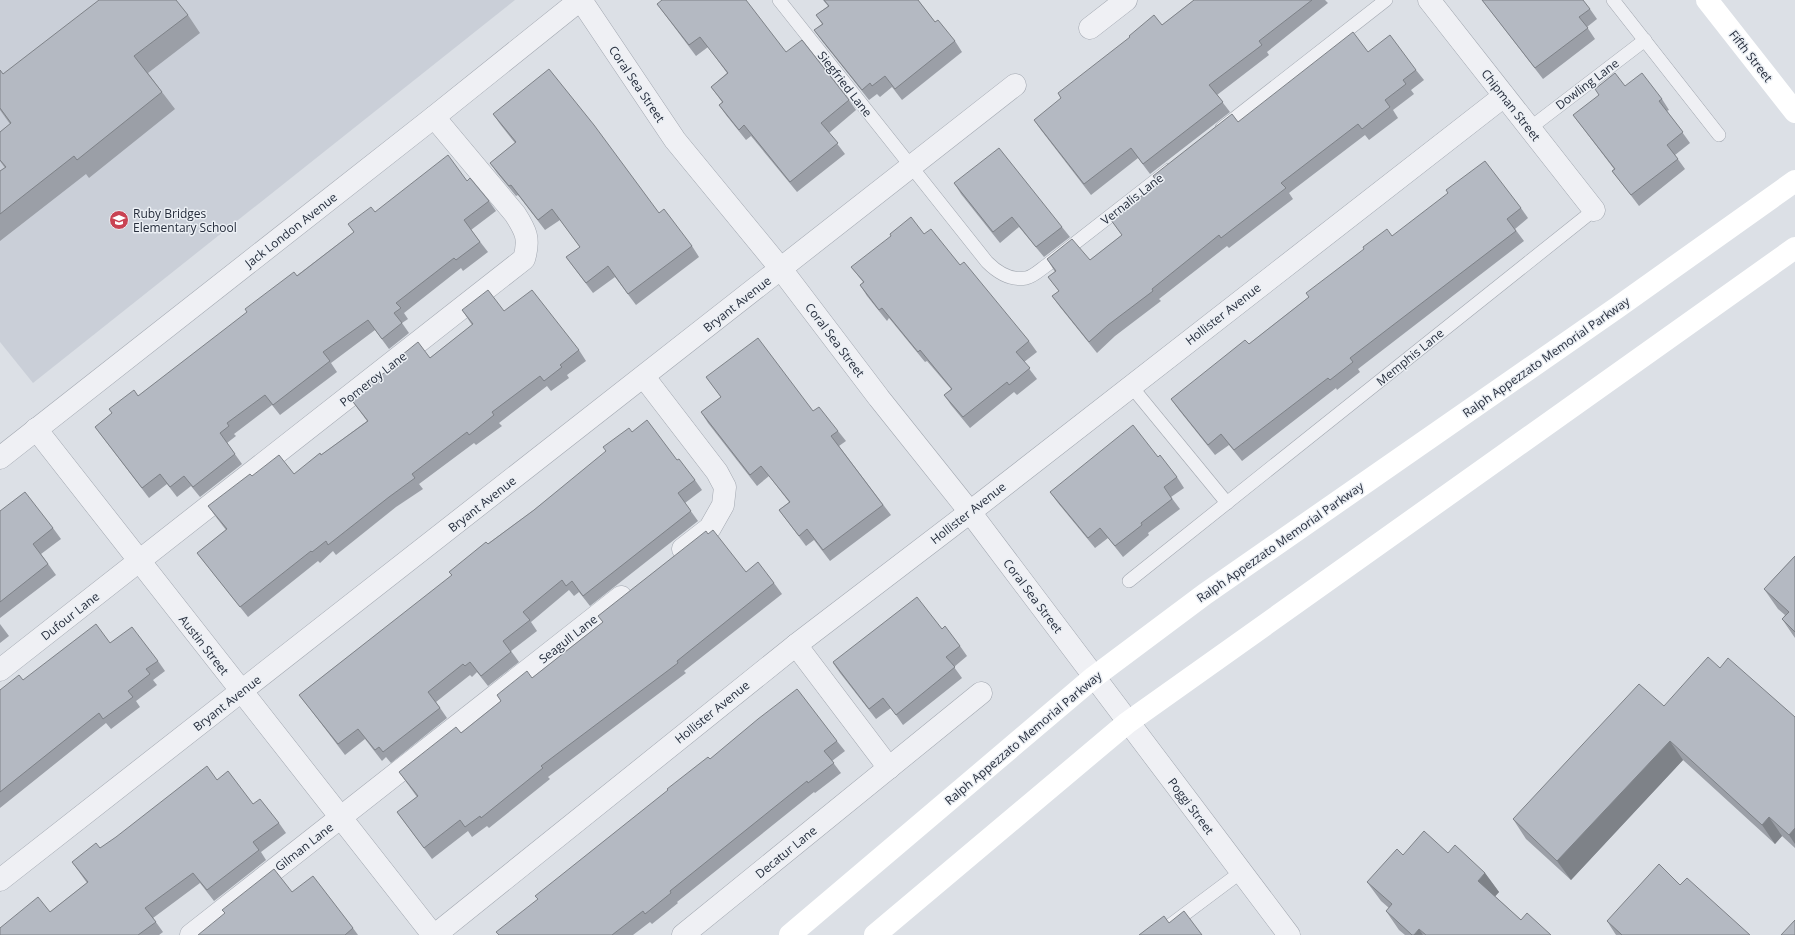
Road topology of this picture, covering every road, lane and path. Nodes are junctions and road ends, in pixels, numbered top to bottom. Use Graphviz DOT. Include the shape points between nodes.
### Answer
graph roads {
  1 [pos="580,0"];
  2 [pos="779,0"];
  3 [pos="1126,0"];
  4 [pos="1386,0"];
  5 [pos="1429,0"];
  6 [pos="1613,0"];
  7 [pos="1707,0"];
  8 [pos="1090,28"];
  9 [pos="1645,40"];
  10 [pos="1015,86"];
  11 [pos="1504,96"];
  12 [pos="1795,112"];
  13 [pos="434,117"];
  14 [pos="1530,128"];
  15 [pos="1719,135"];
  16 [pos="1211,137"];
  17 [pos="1179,162"];
  18 [pos="911,168"];
  19 [pos="1795,181"];
  20 [pos="1594,210"];
  21 [pos="1795,248"];
  22 [pos="781,270"];
  23 [pos="644,377"];
  24 [pos="1131,386"];
  25 [pos="36,429"];
  26 [pos="0,458"];
  27 [pos="1227,503"];
  28 [pos="970,512"];
  29 [pos="139,561"];
  30 [pos="666,562"];
  31 [pos="1129,581"];
  32 [pos="635,587"];
  33 [pos="796,645"];
  34 [pos="0,670"];
  35 [pos="1094,677"];
  36 [pos="241,692"];
  37 [pos="981,693"];
  38 [pos="1127,723"];
  39 [pos="889,768"];
  40 [pos="340,818"];
  41 [pos="1241,872"];
  42 [pos="0,880"];
  43 [pos="191,935"];
  44 [pos="434,935"];
  45 [pos="683,935"];
  46 [pos="790,935"];
  47 [pos="875,935"];
  48 [pos="1157,935"];
  49 [pos="1289,935"];
  1 -- 13 [label="street, Jack London Avenue"];
  1 -- 22 [label="street, Coral Sea Street" via="675,140"];
  2 -- 18 [label="lane, Siegfried Lane"];
  3 -- 8 [label="street"];
  4 -- 16 [label="lane"];
  5 -- 11 [label="street, Chipman Street"];
  6 -- 9 [label="lane"];
  7 -- 12 [label="street, Fifth Street"];
  9 -- 14 [label="lane, Dowling Lane"];
  9 -- 15 [label="lane"];
  10 -- 18 [label="street, Bryant Avenue"];
  11 -- 14 [label="street, Chipman Street"];
  11 -- 24 [label="street, Hollister Avenue"];
  13 -- 25 [label="street, Jack London Avenue"];
  13 -- 29 [label="street, Pomeroy Lane" via="525,229 528,245 524,259"];
  14 -- 20 [label="street, Chipman Street"];
  17 -- 18 [label="lane, Vernalis Lane" via="1027,278 1010,277 998,272 987,262"];
  18 -- 22 [label="street, Bryant Avenue"];
  19 -- 35 [label="street, Ralph Appezzato Memorial Parkway" via="1205,594"];
  20 -- 27 [label="lane, Memphis Lane"];
  21 -- 38 [label="street"];
  22 -- 23 [label="street, Bryant Avenue"];
  22 -- 28 [label="street, Coral Sea Street"];
  23 -- 30 [label="street" via="725,487 723,505 710,528"];
  23 -- 36 [label="street, Bryant Avenue"];
  24 -- 27 [label="lane"];
  24 -- 28 [label="street, Hollister Avenue"];
  25 -- 26 [label="street, Jack London Avenue"];
  25 -- 29 [label="street, Austin Street"];
  27 -- 31 [label="lane, Memphis Lane"];
  28 -- 33 [label="street, Hollister Avenue"];
  28 -- 35 [label="street, Coral Sea Street"];
  29 -- 34 [label="street, Dufour Lane"];
  29 -- 36 [label="street, Austin Street"];
  32 -- 40 [label="street, Seagull Lane"];
  33 -- 39 [label="street"];
  33 -- 44 [label="street, Hollister Avenue"];
  35 -- 38 [label="street, Poggi Street"];
  35 -- 46 [label="street, Ralph Appezzato Memorial Parkway"];
  36 -- 40 [label="street, Austin Street"];
  36 -- 42 [label="street, Bryant Avenue"];
  37 -- 39 [label="street, Decatur Lane"];
  38 -- 41 [label="street, Poggi Street"];
  38 -- 47 [label="street"];
  39 -- 45 [label="street, Decatur Lane"];
  40 -- 43 [label="street, Gilman Lane"];
  40 -- 44 [label="street, Austin Street"];
  41 -- 48 [label="lane"];
  41 -- 49 [label="street, Poggi Street"];
}
